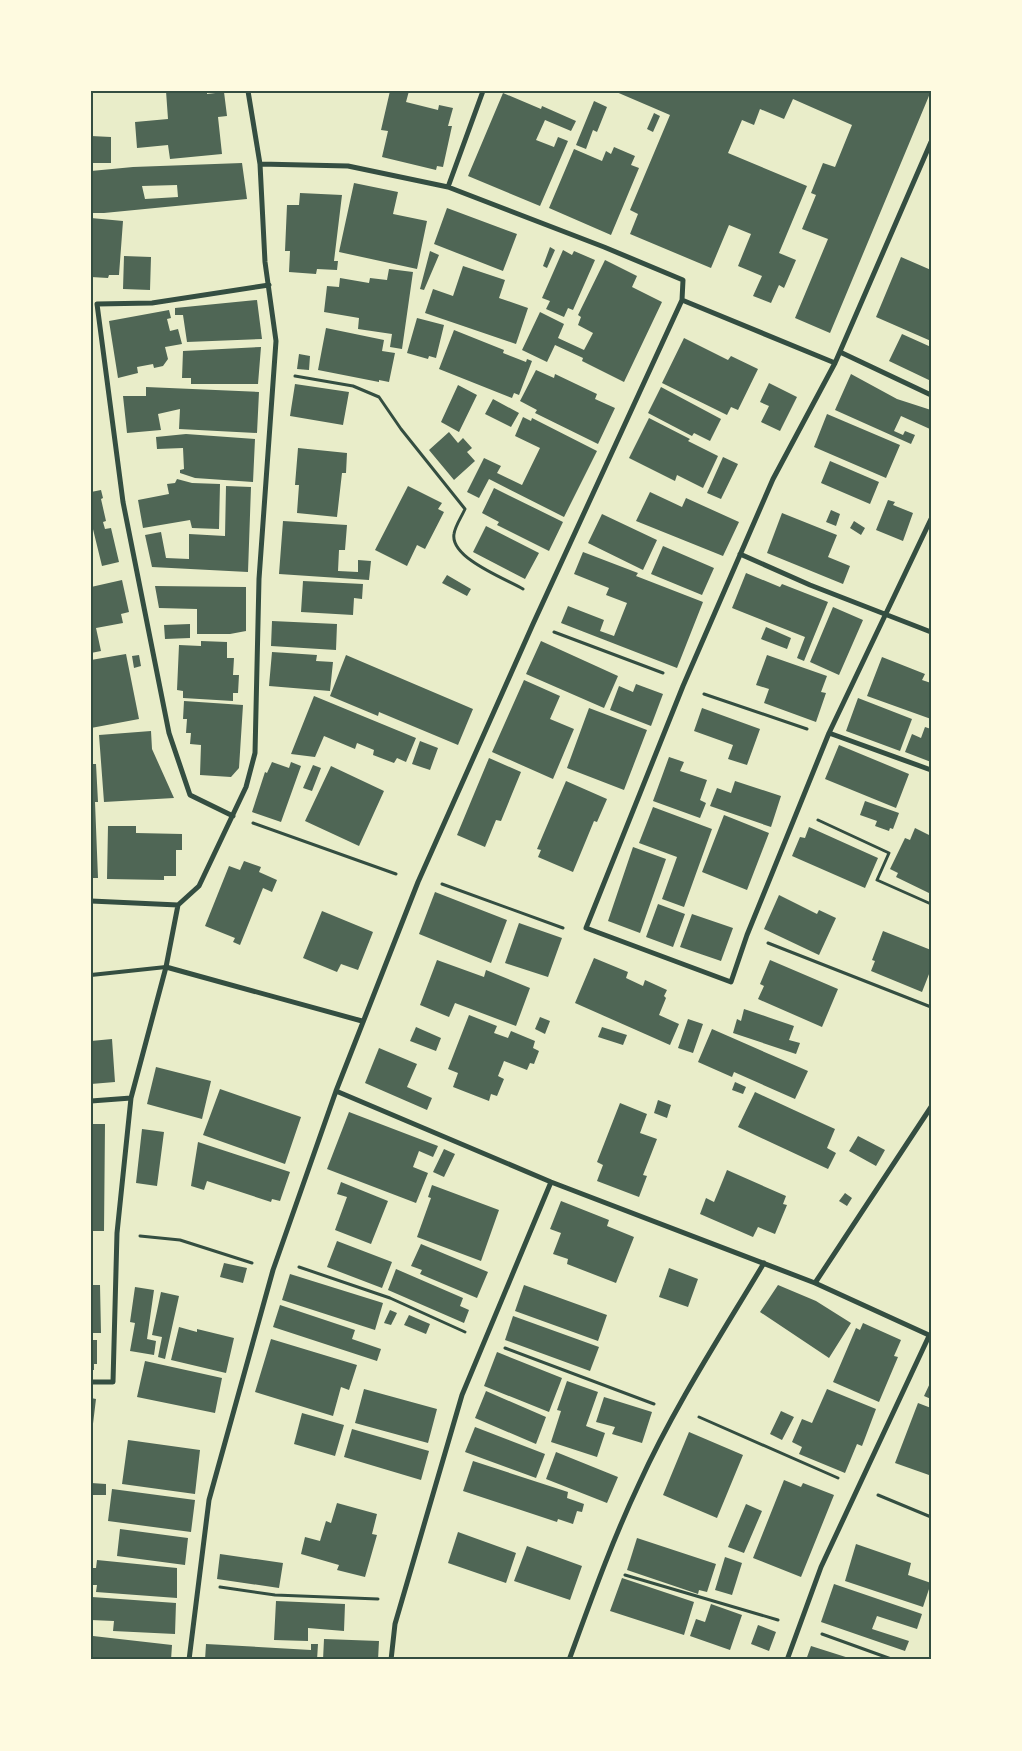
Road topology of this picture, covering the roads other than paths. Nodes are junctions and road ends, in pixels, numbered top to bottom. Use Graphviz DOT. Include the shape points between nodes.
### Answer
graph roads {
  1 [pos="248,91"];
  2 [pos="483,91"];
  3 [pos="931,142"];
  4 [pos="260,164"];
  5 [pos="448,187"];
  6 [pos="269,285"];
  7 [pos="682,300"];
  8 [pos="840,352"];
  9 [pos="835,363"];
  10 [pos="931,394"];
  11 [pos="931,519"];
  12 [pos="740,554"];
  13 [pos="886,614"];
  14 [pos="931,632"];
  15 [pos="829,733"];
  16 [pos="931,770"];
  17 [pos="233,816"];
  18 [pos="91,901"];
  19 [pos="178,905"];
  20 [pos="166,967"];
  21 [pos="91,975"];
  22 [pos="362,1021"];
  23 [pos="336,1091"];
  24 [pos="131,1098"];
  25 [pos="91,1101"];
  26 [pos="931,1107"];
  27 [pos="550,1182"];
  28 [pos="764,1263"];
  29 [pos="815,1283"];
  30 [pos="930,1336"];
  31 [pos="91,1382"];
  32 [pos="189,1660"];
  33 [pos="391,1660"];
  34 [pos="569,1660"];
  35 [pos="787,1660"];
  1 -- 4 [label="street"];
  2 -- 5 [label="street"];
  3 -- 8 [label="street"];
  4 -- 5 [label="street" via="348,166"];
  4 -- 6 [label="street"];
  5 -- 7 [label="street" via="683,280"];
  6 -- 17 [label="street" via="276,341 259,579 255,753 246,787"];
  6 -- 17 [label="street" via="152,302 97,304 123,502 169,733 190,795"];
  7 -- 9 [label="street"];
  7 -- 22 [label="street" via="418,882"];
  8 -- 9 [label="street"];
  8 -- 10 [label="street"];
  9 -- 12 [label="street" via="772,479"];
  11 -- 13 [label="street"];
  12 -- 13 [label="street"];
  12 -- 15 [label="street" via="586,928 730,982"];
  13 -- 14 [label="street"];
  13 -- 15 [label="street"];
  15 -- 16 [label="street"];
  17 -- 19 [label="street" via="199,886"];
  18 -- 19 [label="street"];
  19 -- 20 [label="street"];
  20 -- 21 [label="lane"];
  20 -- 22 [label="street"];
  20 -- 24 [label="street"];
  22 -- 23 [label="street"];
  23 -- 27 [label="street"];
  23 -- 32 [label="street" via="273,1270 209,1500"];
  24 -- 25 [label="street"];
  24 -- 31 [label="street" via="117,1233 113,1382"];
  26 -- 29 [label="street"];
  27 -- 28 [label="street"];
  27 -- 33 [label="street" via="462,1395 401,1599"];
  28 -- 29 [label="street"];
  28 -- 34 [label="street" via="678,1407 639,1482 602,1568"];
  29 -- 30 [label="street"];
  30 -- 35 [label="street" via="821,1568"];
}
